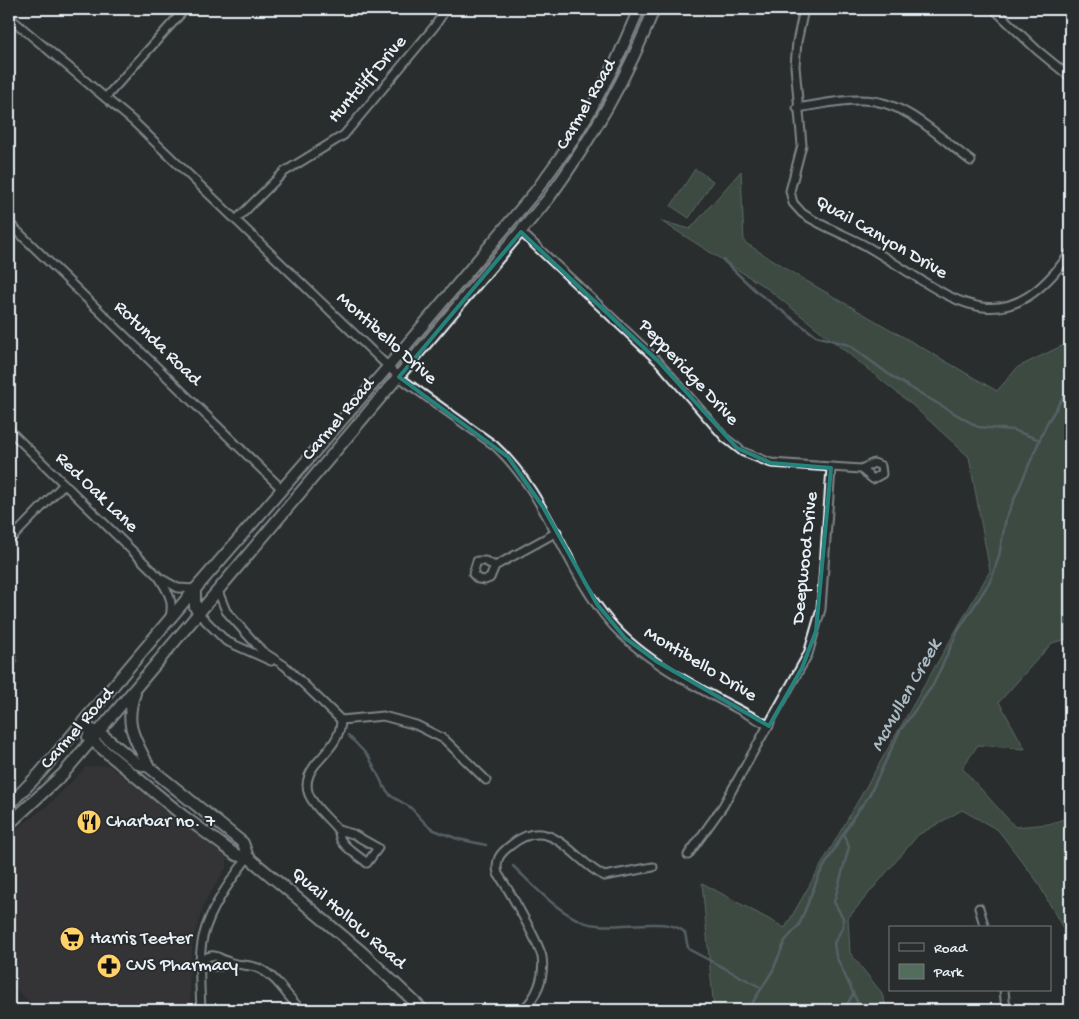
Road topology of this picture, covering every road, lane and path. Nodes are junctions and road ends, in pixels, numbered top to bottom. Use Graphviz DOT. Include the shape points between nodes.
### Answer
graph roads {
  1 [pos="185,9"];
  2 [pos="446,9"];
  3 [pos="639,9"];
  4 [pos="654,9"];
  5 [pos="804,9"];
  6 [pos="994,9"];
  7 [pos="9,17"];
  8 [pos="1070,77"];
  9 [pos="106,97"];
  10 [pos="797,108"];
  11 [pos="971,161"];
  12 [pos="236,220"];
  13 [pos="9,223"];
  14 [pos="521,232"];
  15 [pos="1070,253"];
  16 [pos="388,367"];
  17 [pos="398,377"];
  18 [pos="9,430"];
  19 [pos="831,468"];
  20 [pos="861,469"];
  21 [pos="64,484"];
  22 [pos="282,489"];
  23 [pos="557,532"];
  24 [pos="9,541"];
  25 [pos="495,566"];
  26 [pos="160,578"];
  27 [pos="195,589"];
  28 [pos="218,591"];
  29 [pos="199,614"];
  30 [pos="170,618"];
  31 [pos="9,648"];
  32 [pos="12,661"];
  33 [pos="285,666"];
  34 [pos="136,688"];
  35 [pos="341,720"];
  36 [pos="80,726"];
  37 [pos="769,726"];
  38 [pos="99,732"];
  39 [pos="91,741"];
  40 [pos="149,768"];
  41 [pos="486,780"];
  42 [pos="9,805"];
  43 [pos="9,824"];
  44 [pos="338,830"];
  45 [pos="688,855"];
  46 [pos="248,856"];
  47 [pos="653,867"];
  48 [pos="979,908"];
  49 [pos="984,926"];
  50 [pos="201,960"];
  51 [pos="229,962"];
  52 [pos="1004,992"];
  53 [pos="201,1010"];
  54 [pos="302,1010"];
  55 [pos="423,1010"];
  56 [pos="522,1010"];
  57 [pos="1006,1010"];
  1 -- 9 [label="street"];
  2 -- 12 [label="street, Huntcliff Drive" via="344,135 284,172"];
  3 -- 16 [label="main road, Carmel Road" via="606,82 570,144 535,192"];
  4 -- 14 [label="main road, Carmel Road" via="633,61 592,136"];
  5 -- 10 [label="street, Quail Canyon Drive" via="795,54"];
  6 -- 8 [label="street"];
  7 -- 9 [label="street, Montibello Drive"];
  9 -- 12 [label="street, Montibello Drive"];
  10 -- 11 [label="street" via="850,100 883,102 906,112"];
  10 -- 15 [label="street, Quail Canyon Drive" via="802,144 790,191 796,207 957,301 980,308 1014,304 1038,289"];
  12 -- 16 [label="street, Montibello Drive"];
  13 -- 22 [label="street, Rotunda Road"];
  14 -- 17 [label="main road, Carmel Road"];
  14 -- 19 [label="street, Pepperidge Drive" via="658,360 737,448 771,463"];
  16 -- 17 [label="street, Montibello Drive"];
  16 -- 22 [label="main road, Carmel Road"];
  17 -- 23 [label="street, Montibello Drive" via="508,457"];
  17 -- 28 [label="main road, Carmel Road"];
  18 -- 21 [label="street, Red Oak Lane"];
  19 -- 20 [label="street, Pepperidge Drive"];
  19 -- 37 [label="street, Deepwood Drive" via="821,609 816,631 802,668"];
  21 -- 24 [label="street"];
  21 -- 26 [label="street, Red Oak Lane"];
  22 -- 27 [label="main road, Carmel Road"];
  23 -- 25 [label="street"];
  23 -- 37 [label="street, Montibello Drive" via="597,604 625,638 656,661"];
  26 -- 27 [label="street, Red Oak Lane" via="178,588"];
  26 -- 30 [label="street, Red Oak Lane" via="171,597"];
  27 -- 29 [label="main road" via="195,608"];
  27 -- 30 [label="main road, Carmel Road"];
  28 -- 29 [label="main road, Carmel Road"];
  28 -- 33 [label="street" via="226,611 262,651"];
  29 -- 33 [label="street" via="226,641"];
  29 -- 34 [label="main road, Carmel Road"];
  30 -- 36 [label="main road, Carmel Road"];
  31 -- 32 [label="street"];
  33 -- 35 [label="street"];
  34 -- 38 [label="main road, Carmel Road"];
  34 -- 40 [label="main road" via="130,711 131,733"];
  35 -- 41 [label="street" via="383,716 416,725 444,739"];
  35 -- 44 [label="street" via="334,741 311,771 307,785 316,808"];
  36 -- 38 [label="main road, Quail Hollow Road"];
  36 -- 39 [label="main road, Quail Hollow Road"];
  36 -- 42 [label="main road, Carmel Road"];
  37 -- 45 [label="street, Deepwood Drive" via="723,806"];
  38 -- 39 [label="main road, Carmel Road"];
  38 -- 40 [label="main road, Quail Hollow Road" via="138,764"];
  39 -- 43 [label="main road, Carmel Road" via="53,785"];
  39 -- 46 [label="main road, Quail Hollow Road" via="236,855"];
  40 -- 46 [label="main road, Quail Hollow Road" via="244,842"];
  44 -- 44 [label="street" via="341,840 367,863 378,848 353,834"];
  46 -- 50 [label="street" via="218,902 204,935"];
  46 -- 55 [label="main road, Quail Hollow Road" via="362,952"];
  47 -- 56 [label="street" via="604,876 563,843 546,835 521,838 500,854 496,864 498,874 542,955 539,986"];
  48 -- 49 [label="street"];
  50 -- 51 [label="street" via="210,966"];
  50 -- 51 [label="street" via="210,955 221,956"];
  50 -- 53 [label="street"];
  51 -- 54 [label="street" via="259,968 270,975"];
  52 -- 57 [label="street"];
}
